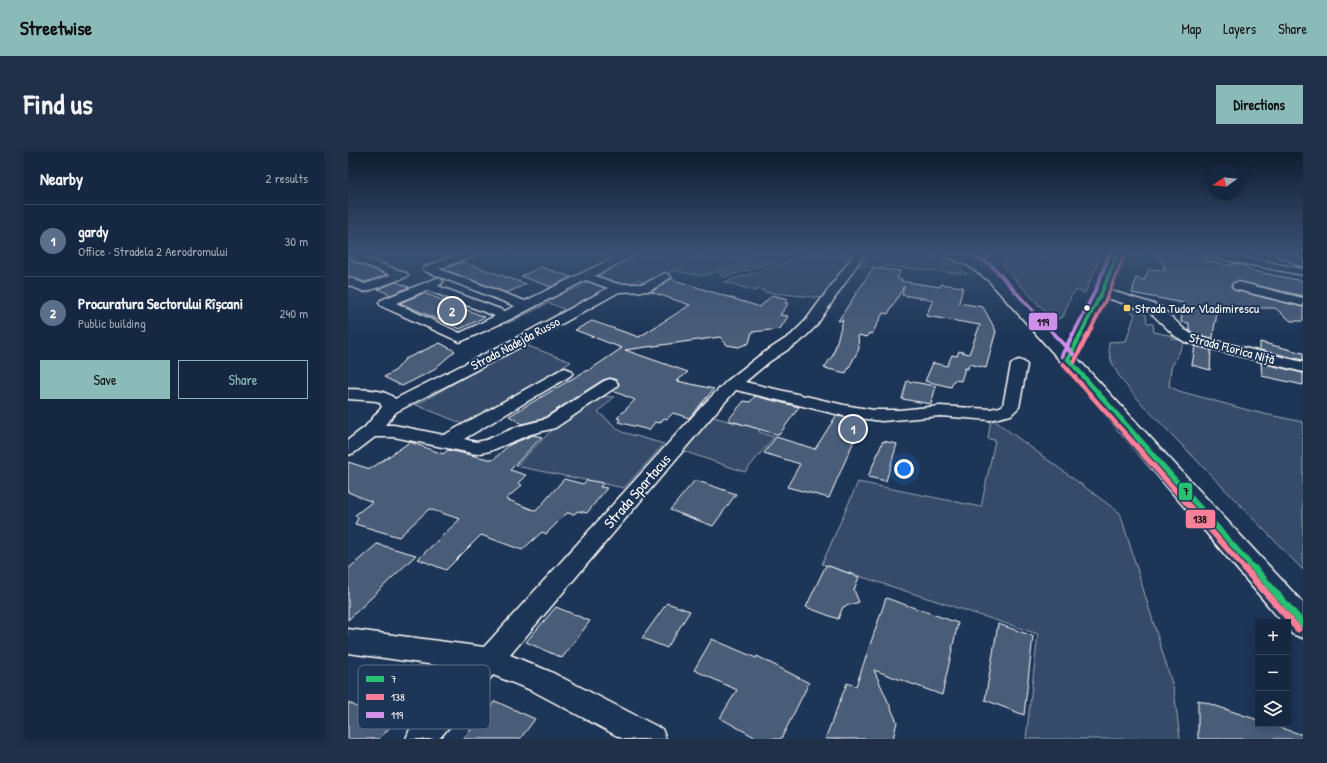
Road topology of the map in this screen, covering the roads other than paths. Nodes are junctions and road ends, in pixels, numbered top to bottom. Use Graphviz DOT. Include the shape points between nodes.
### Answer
graph roads {
  1 [pos="387,280"];
  2 [pos="442,280"];
  3 [pos="455,280"];
  4 [pos="576,280"];
  5 [pos="599,280"];
  6 [pos="659,280"];
  7 [pos="841,280"];
  8 [pos="996,280"];
  9 [pos="1107,280"];
  10 [pos="348,281"];
  11 [pos="427,286"];
  12 [pos="1238,286"];
  13 [pos="615,288"];
  14 [pos="1102,292"];
  15 [pos="1303,302"];
  16 [pos="526,306"];
  17 [pos="500,319"];
  18 [pos="519,342"];
  19 [pos="1068,358"];
  20 [pos="1019,365"];
  21 [pos="1303,367"];
  22 [pos="565,373"];
  23 [pos="610,384"];
  24 [pos="733,384"];
  25 [pos="348,394"];
  26 [pos="390,408"];
  27 [pos="371,431"];
  28 [pos="446,442"];
  29 [pos="348,449"];
  30 [pos="1303,624"];
  31 [pos="348,641"];
  32 [pos="489,660"];
  33 [pos="485,665"];
  34 [pos="429,729"];
  35 [pos="420,739"];
  36 [pos="652,739"];
  1 -- 10 [label="street" via="365,288"];
  2 -- 11 [label="street"];
  3 -- 16 [label="street"];
  4 -- 16 [label="street"];
  5 -- 13 [label="street"];
  6 -- 13 [label="street" via="646,288"];
  7 -- 24 [label="street, Strada Spartacus" via="811,323 796,338"];
  8 -- 19 [label="main road"];
  9 -- 14 [label="main road"];
  11 -- 17 [label="street"];
  11 -- 17 [label="street" via="385,303 460,338"];
  12 -- 15 [label="street"];
  13 -- 18 [label="street, Strada Nadejda Russo"];
  14 -- 19 [label="main road"];
  14 -- 21 [label="street, Strada Florica Niță" via="1155,309 1190,339"];
  16 -- 17 [label="street"];
  17 -- 18 [label="street"];
  18 -- 26 [label="street, Strada Nadejda Russo"];
  19 -- 30 [label="main road"];
  20 -- 24 [label="street" via="1011,407 998,414 923,411 873,415"];
  22 -- 28 [label="street"];
  23 -- 28 [label="street" via="549,424 525,430 490,445 476,448"];
  24 -- 32 [label="street, Strada Spartacus"];
  25 -- 26 [label="street" via="382,397 388,401"];
  26 -- 27 [label="street, Strada Nadejda Russo"];
  27 -- 28 [label="street" via="394,431"];
  27 -- 29 [label="street, Strada Nadejda Russo"];
  31 -- 32 [label="street"];
  32 -- 33 [label="street, Strada Spartacus"];
  32 -- 36 [label="street" via="542,681"];
  34 -- 35 [label="street, Strada Spartacus"];
}
